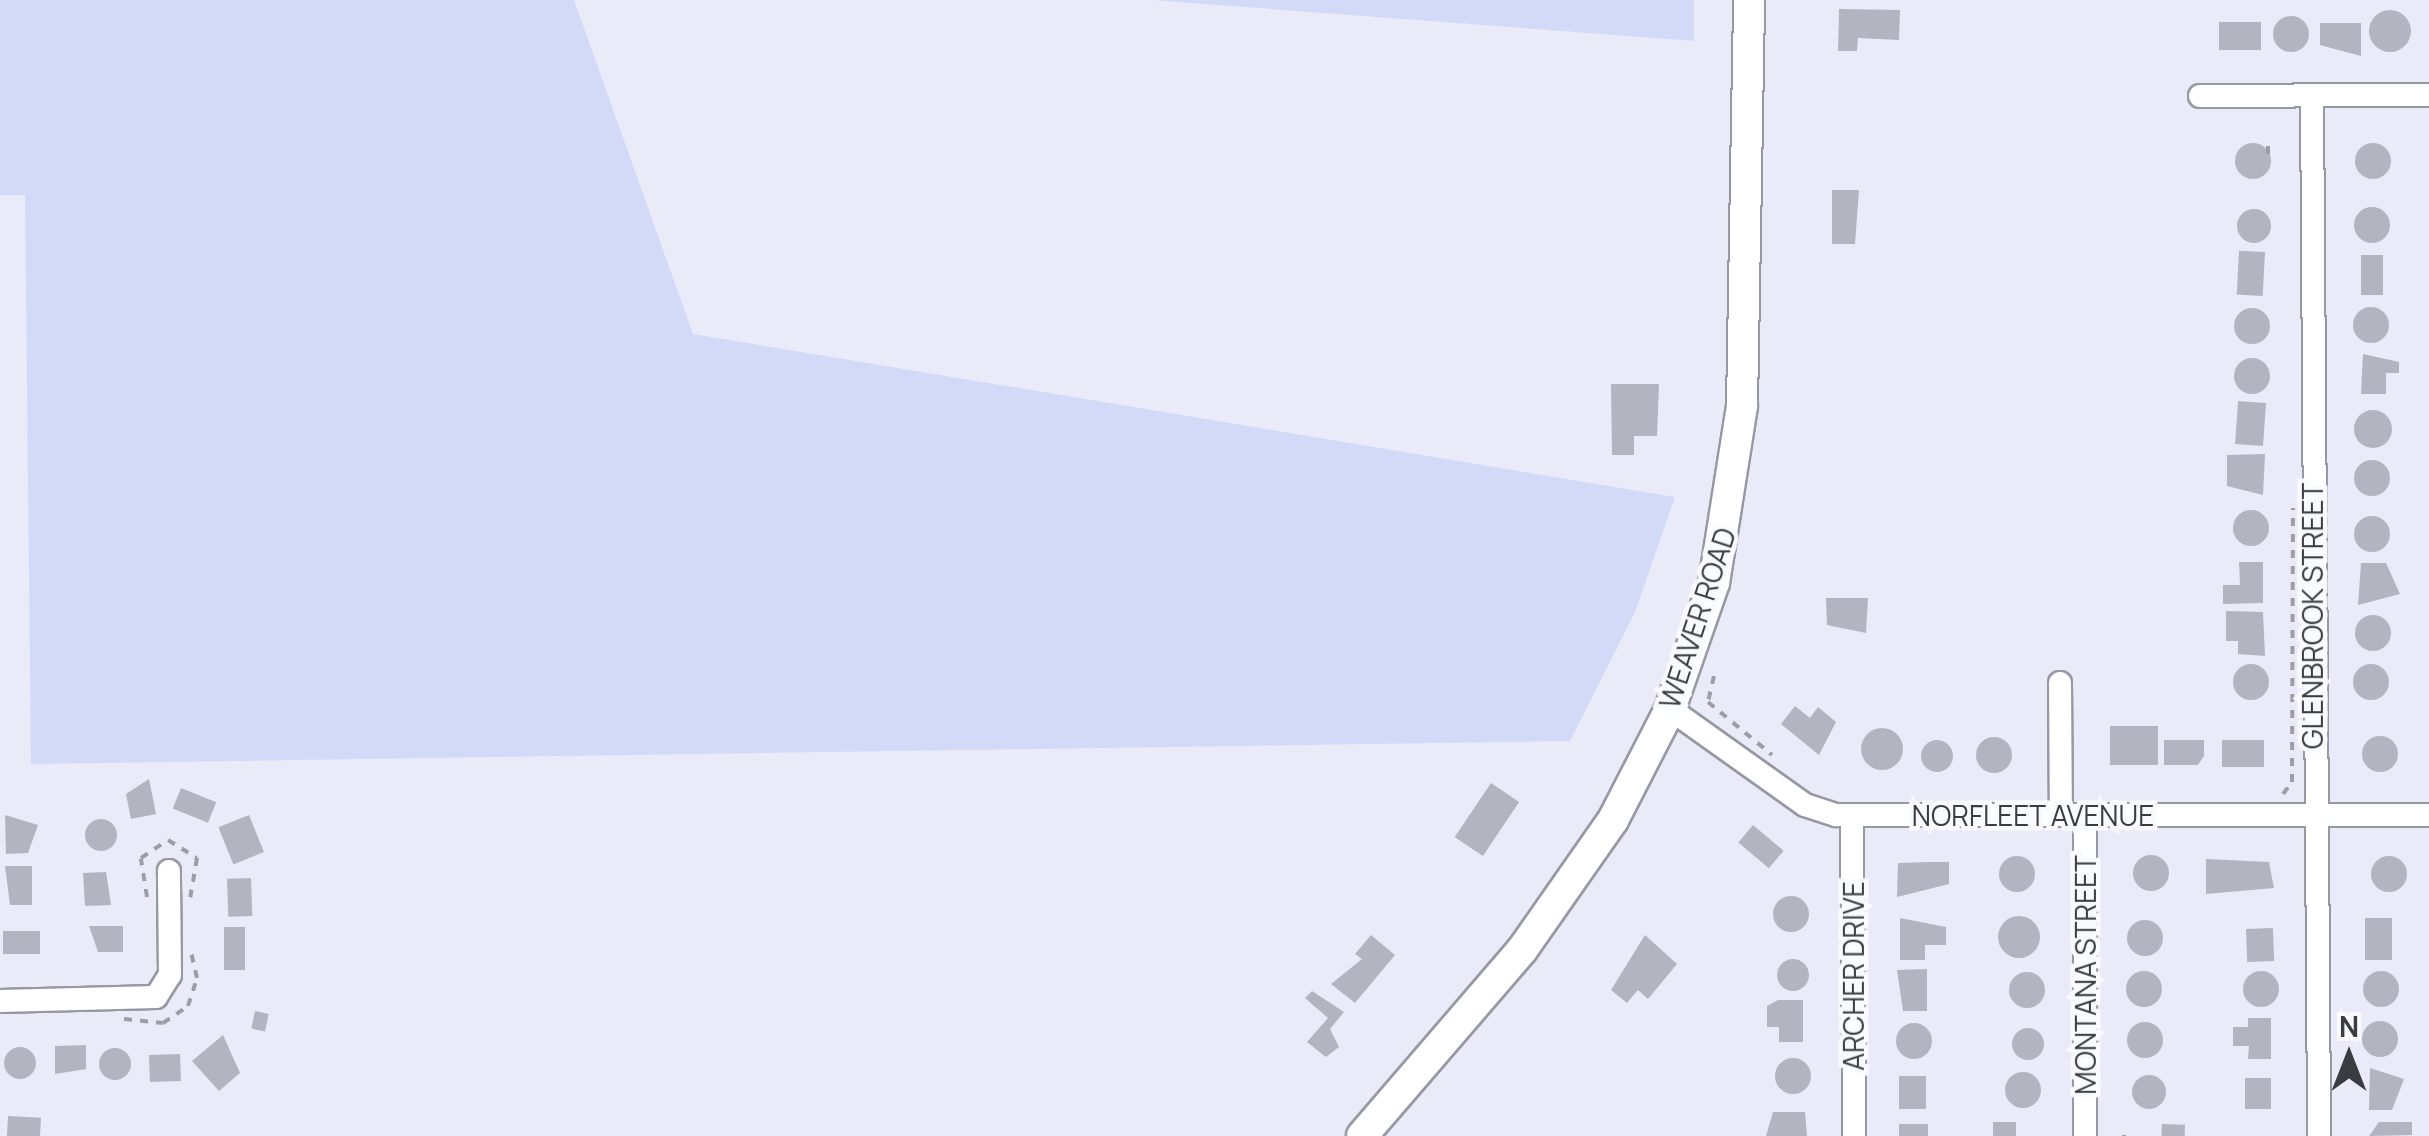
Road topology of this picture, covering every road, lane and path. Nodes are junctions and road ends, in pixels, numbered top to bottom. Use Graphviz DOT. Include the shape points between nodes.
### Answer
graph roads {
  1 [pos="1749,0"];
  2 [pos="2312,95"];
  3 [pos="2200,96"];
  4 [pos="2429,96"];
  5 [pos="2268,146"];
  6 [pos="2268,158"];
  7 [pos="2293,490"];
  8 [pos="1714,676"];
  9 [pos="2060,684"];
  10 [pos="1670,709"];
  11 [pos="1786,766"];
  12 [pos="2274,796"];
  13 [pos="2316,814"];
  14 [pos="2073,815"];
  15 [pos="2429,815"];
  16 [pos="1852,816"];
  17 [pos="169,871"];
  18 [pos="150,914"];
  19 [pos="188,916"];
  20 [pos="188,941"];
  21 [pos="0,1000"];
  22 [pos="108,1017"];
  23 [pos="1362,1136"];
  24 [pos="1854,1136"];
  25 [pos="2085,1136"];
  26 [pos="2319,1136"];
  1 -- 10 [label="main road, WEAVER ROAD" via="1738,466 1714,583"];
  2 -- 3 [label="street"];
  2 -- 4 [label="street"];
  2 -- 13 [label="street, GLENBROOK STREET"];
  5 -- 6 [label="path"];
  7 -- 12 [label="path" via="2292,782"];
  8 -- 11 [label="path" via="1708,702"];
  9 -- 14 [label="street, MONTANA STREET"];
  10 -- 16 [label="street, NORFLEET AVENUE" via="1804,805"];
  10 -- 23 [label="main road, WEAVER ROAD" via="1613,820 1522,950"];
  13 -- 14 [label="street, NORFLEET AVENUE"];
  13 -- 15 [label="street, NORFLEET AVENUE"];
  13 -- 26 [label="street, GLENBROOK STREET"];
  14 -- 16 [label="street, NORFLEET AVENUE"];
  14 -- 25 [label="street, MONTANA STREET"];
  16 -- 24 [label="street, ARCHER DRIVE"];
  17 -- 21 [label="street" via="170,974 156,997"];
  18 -- 19 [label="path" via="140,862 168,840 198,858"];
  20 -- 22 [label="path" via="197,978 180,1014 150,1024"];
}
